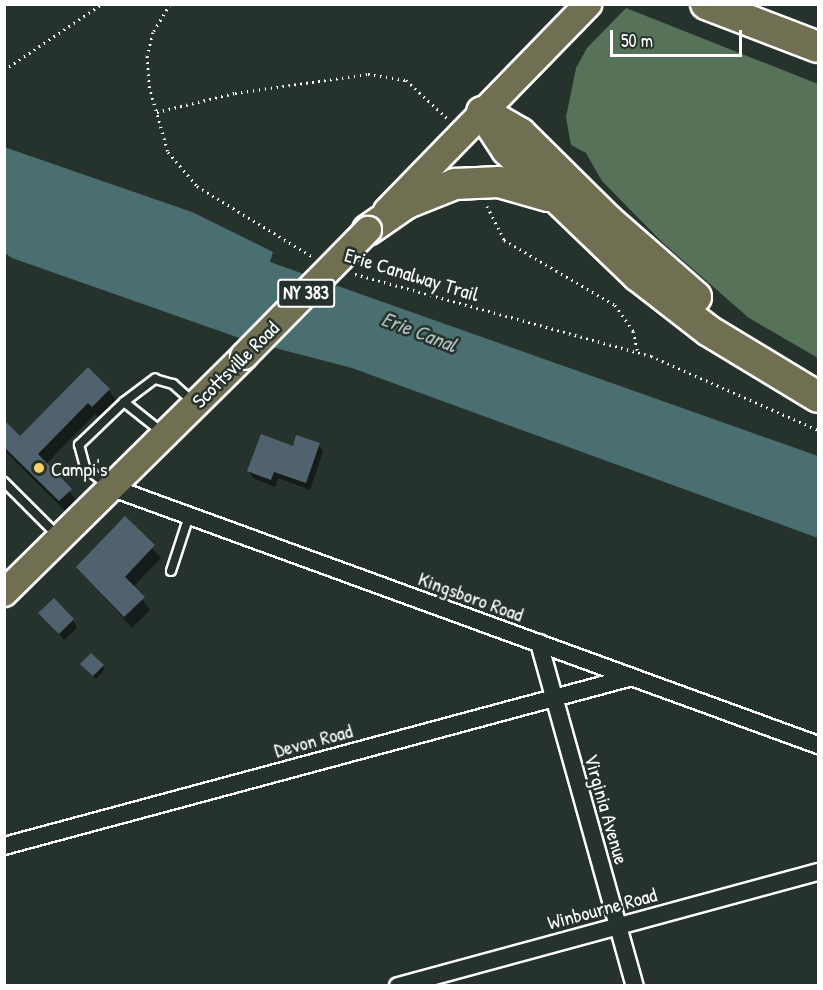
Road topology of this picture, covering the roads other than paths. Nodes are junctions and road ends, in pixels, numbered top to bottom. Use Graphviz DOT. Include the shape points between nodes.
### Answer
graph roads {
  1 [pos="588,4"];
  2 [pos="706,4"];
  3 [pos="819,47"];
  4 [pos="482,112"];
  5 [pos="563,205"];
  6 [pos="368,230"];
  7 [pos="819,377"];
  8 [pos="819,397"];
  9 [pos="124,402"];
  10 [pos="195,404"];
  11 [pos="164,434"];
  12 [pos="4,482"];
  13 [pos="110,488"];
  14 [pos="189,516"];
  15 [pos="60,537"];
  16 [pos="171,571"];
  17 [pos="4,592"];
  18 [pos="539,643"];
  19 [pos="633,677"];
  20 [pos="554,696"];
  21 [pos="819,745"];
  22 [pos="4,846"];
  23 [pos="819,872"];
  24 [pos="618,926"];
  25 [pos="398,986"];
  26 [pos="635,986"];
  1 -- 4 [label="main road, Scottsville Road / NY 383"];
  2 -- 3 [label="highway"];
  4 -- 5 [label="highway" via="507,150"];
  4 -- 6 [label="main road, Scottsville Road / NY 383"];
  4 -- 7 [label="highway" via="520,133 629,239 706,305 762,345"];
  5 -- 6 [label="highway" via="514,184 454,184 407,203"];
  5 -- 8 [label="highway" via="621,261 689,316 758,363"];
  6 -- 10 [label="main road, Scottsville Road / NY 383, bridge"];
  9 -- 10 [label="lane" via="155,379 173,384"];
  9 -- 11 [label="lane"];
  9 -- 13 [label="lane" via="79,445 85,466"];
  10 -- 11 [label="main road, Scottsville Road / NY 383"];
  11 -- 13 [label="main road, Scottsville Road / NY 383"];
  12 -- 15 [label="lane"];
  13 -- 14 [label="street, Kingsboro Road"];
  13 -- 15 [label="main road, Scottsville Road / NY 383"];
  14 -- 16 [label="lane"];
  14 -- 18 [label="street, Kingsboro Road"];
  15 -- 17 [label="main road, Scottsville Road / NY 383"];
  18 -- 19 [label="street, Kingsboro Road"];
  18 -- 20 [label="street, Virginia Avenue"];
  19 -- 20 [label="street, Devon Road"];
  19 -- 21 [label="street, Kingsboro Road"];
  20 -- 22 [label="street, Devon Road"];
  20 -- 24 [label="street, Virginia Avenue"];
  23 -- 24 [label="street, Winbourne Road"];
  24 -- 25 [label="street, Winbourne Road"];
  24 -- 26 [label="street, Virginia Avenue"];
}
